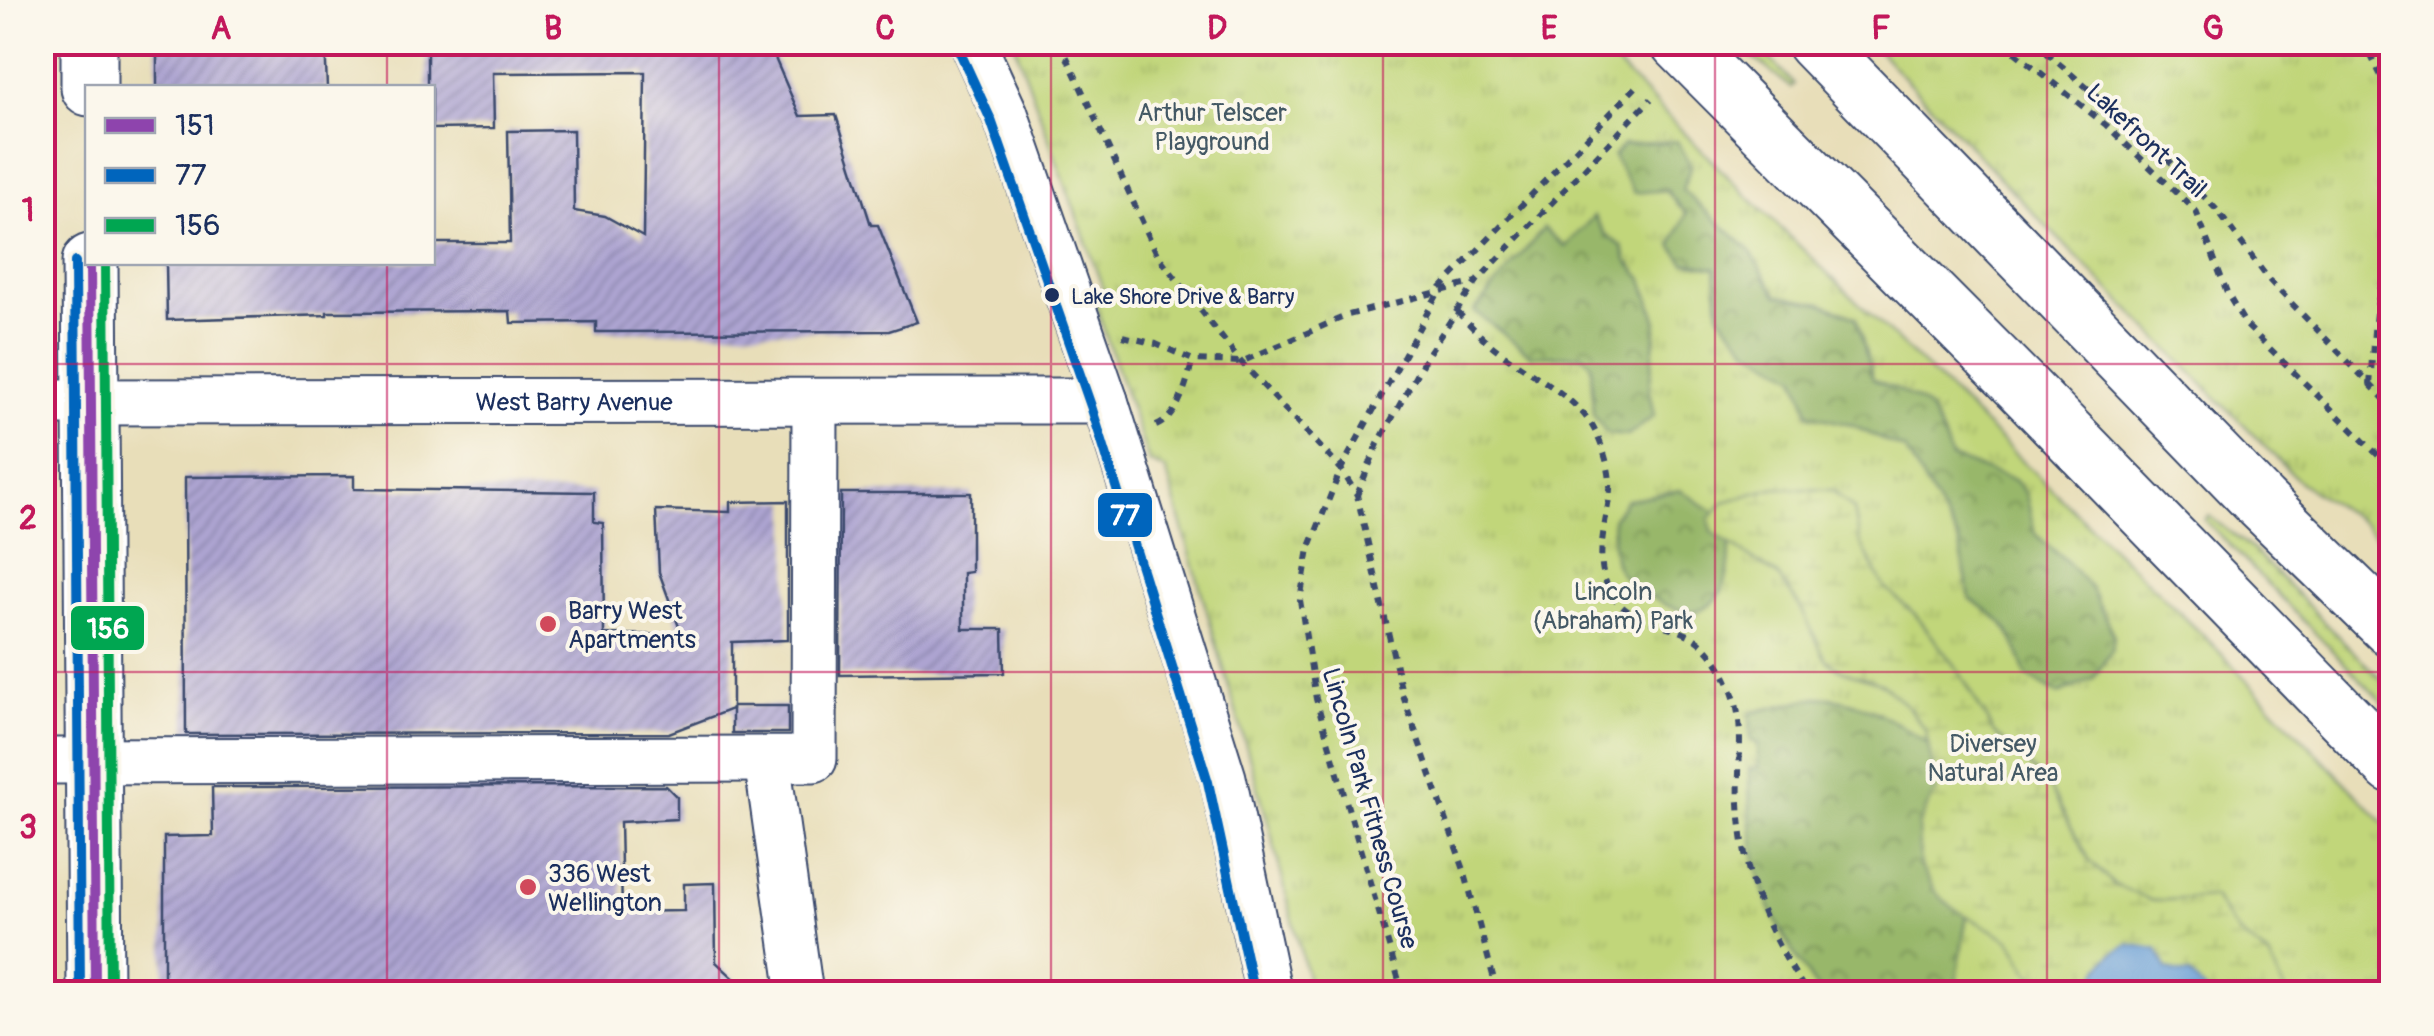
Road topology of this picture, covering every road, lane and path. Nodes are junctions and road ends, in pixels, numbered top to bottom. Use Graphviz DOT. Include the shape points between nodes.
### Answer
graph roads {
  1 [pos="89,42"];
  2 [pos="972,42"];
  3 [pos="1060,42"];
  4 [pos="1678,42"];
  5 [pos="1814,42"];
  6 [pos="2002,42"];
  7 [pos="2034,42"];
  8 [pos="2360,42"];
  9 [pos="90,85"];
  10 [pos="1638,85"];
  11 [pos="2392,98"];
  12 [pos="1651,99"];
  13 [pos="2392,254"];
  14 [pos="90,265"];
  15 [pos="1477,282"];
  16 [pos="1441,288"];
  17 [pos="1457,312"];
  18 [pos="1117,338"];
  19 [pos="1193,360"];
  20 [pos="1240,362"];
  21 [pos="2370,386"];
  22 [pos="1104,401"];
  23 [pos="67,402"];
  24 [pos="814,402"];
  25 [pos="2392,407"];
  26 [pos="1150,428"];
  27 [pos="1340,469"];
  28 [pos="2392,469"];
  29 [pos="1357,495"];
  30 [pos="2392,630"];
  31 [pos="767,760"];
  32 [pos="68,761"];
  33 [pos="2392,766"];
  34 [pos="96,994"];
  35 [pos="800,994"];
  36 [pos="1269,994"];
  37 [pos="1403,994"];
  38 [pos="1498,994"];
  39 [pos="1808,994"];
  1 -- 9 [label="main road"];
  2 -- 22 [label="street" via="1004,114"];
  3 -- 20 [label="path" via="1157,254"];
  4 -- 33 [label="main road"];
  5 -- 30 [label="main road" via="2260,503"];
  6 -- 28 [label="path, Lakefront Trail" via="2106,125 2196,211 2246,325"];
  7 -- 21 [label="path, Lakefront Trail" via="2158,149"];
  8 -- 11 [label="path"];
  10 -- 16 [label="path, Lincoln Park Fitness Course"];
  12 -- 15 [label="path"];
  13 -- 21 [label="path" via="2376,305"];
  14 -- 23 [label="main road"];
  15 -- 16 [label="path"];
  15 -- 17 [label="path"];
  16 -- 20 [label="path" via="1348,316"];
  16 -- 27 [label="path, Lincoln Park Fitness Course"];
  17 -- 29 [label="path" via="1378,444"];
  17 -- 39 [label="path" via="1489,344 1574,404 1594,428 1610,487 1600,551 1613,596 1639,618 1696,640 1722,669 1736,706 1747,870 1772,939"];
  18 -- 19 [label="path" via="1127,335"];
  19 -- 20 [label="path"];
  19 -- 26 [label="path" via="1181,400 1163,424"];
  20 -- 27 [label="path"];
  21 -- 25 [label="path, Lakefront Trail"];
  22 -- 24 [label="street, West Barry Avenue"];
  22 -- 36 [label="street" via="1222,778"];
  23 -- 24 [label="street, West Barry Avenue"];
  23 -- 32 [label="main road"];
  24 -- 31 [label="street" via="814,760"];
  27 -- 29 [label="path"];
  27 -- 37 [label="path, Lincoln Park Fitness Course" via="1309,549 1300,600 1316,699"];
  29 -- 38 [label="path" via="1402,694 1464,870"];
  31 -- 32 [label="street"];
  31 -- 35 [label="street"];
  32 -- 34 [label="main road"];
}
